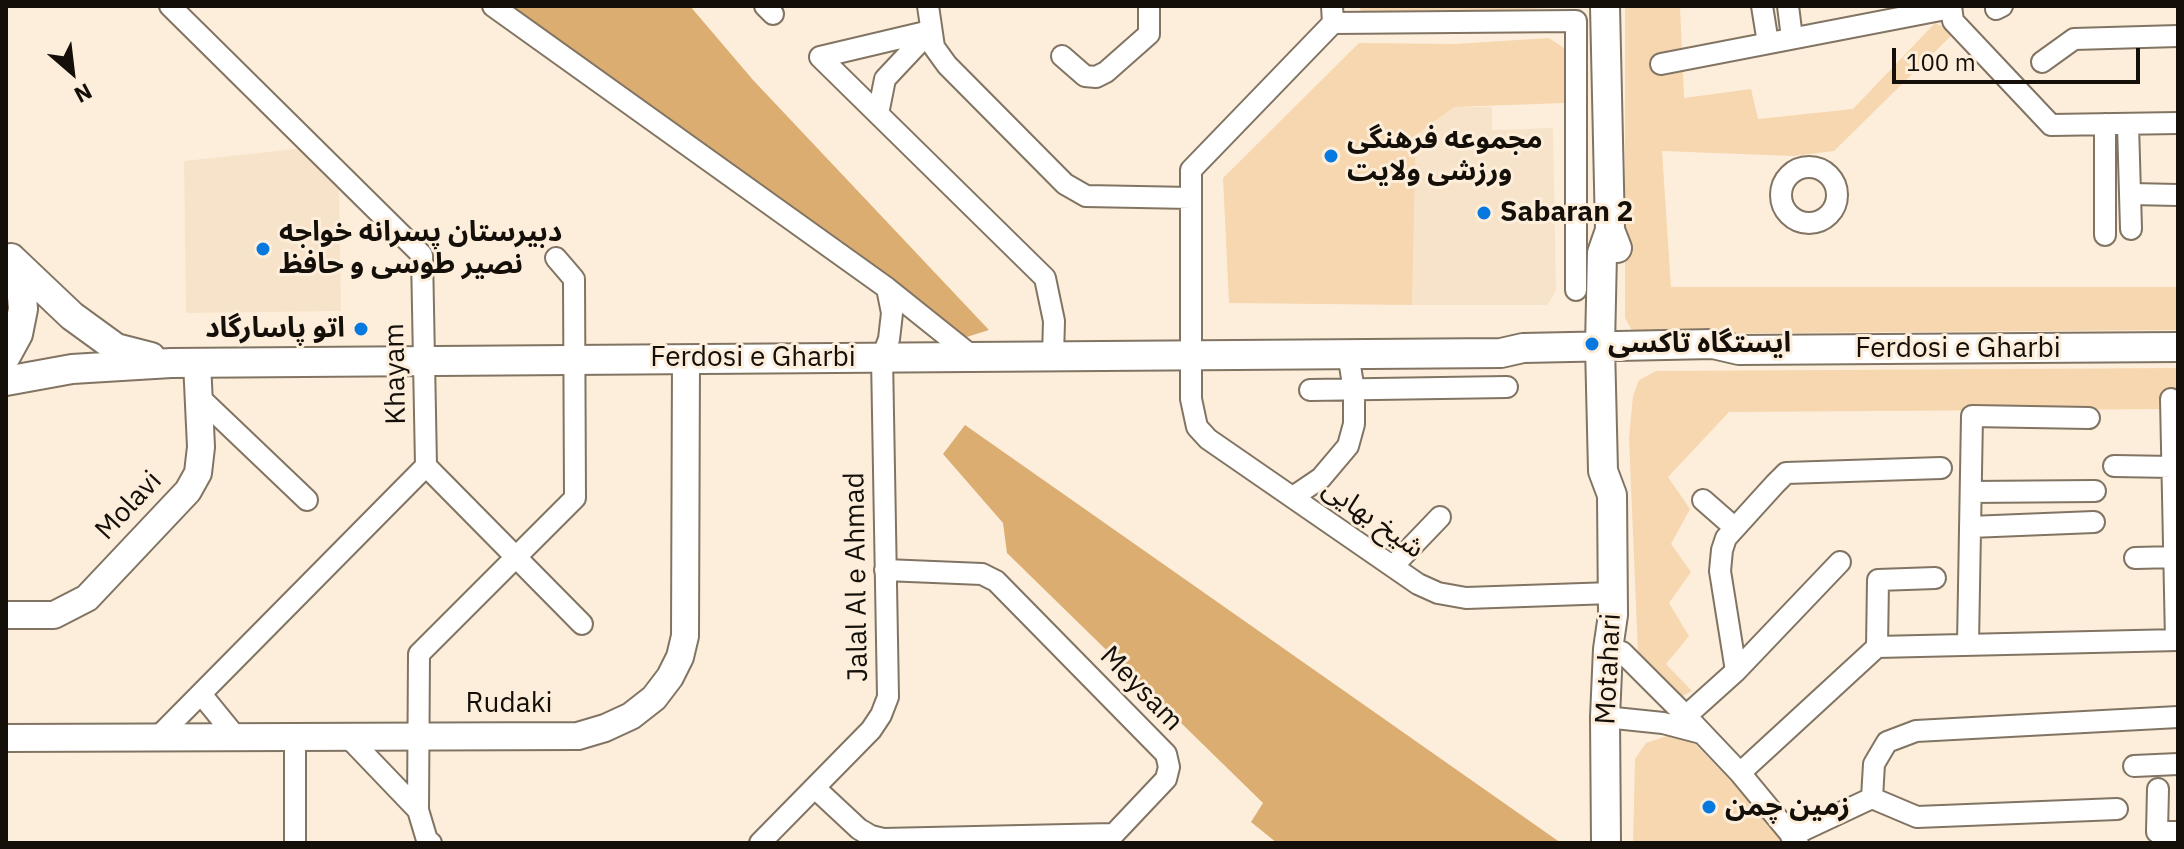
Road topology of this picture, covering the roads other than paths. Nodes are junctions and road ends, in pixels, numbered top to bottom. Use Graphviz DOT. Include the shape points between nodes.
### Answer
graph roads {
  1 [pos="170,6"];
  2 [pos="493,6"];
  3 [pos="928,6"];
  4 [pos="1149,6"];
  5 [pos="1605,6"];
  6 [pos="1762,6"];
  7 [pos="1788,6"];
  8 [pos="1951,7"];
  9 [pos="1576,13"];
  10 [pos="1333,15"];
  11 [pos="930,31"];
  12 [pos="2178,36"];
  13 [pos="1792,38"];
  14 [pos="1768,43"];
  15 [pos="1062,56"];
  16 [pos="2042,62"];
  17 [pos="1661,64"];
  18 [pos="1605,66"];
  19 [pos="878,114"];
  20 [pos="2178,123"];
  21 [pos="2105,124"];
  22 [pos="2128,124"];
  23 [pos="2131,194"];
  24 [pos="2178,195"];
  25 [pos="1191,198"];
  26 [pos="2131,229"];
  27 [pos="2105,235"];
  28 [pos="10,255"];
  29 [pos="556,258"];
  30 [pos="887,288"];
  31 [pos="1576,290"];
  32 [pos="2178,347"];
  33 [pos="1348,353"];
  34 [pos="1610,353"];
  35 [pos="1191,354"];
  36 [pos="6,356"];
  37 [pos="972,356"];
  38 [pos="1053,356"];
  39 [pos="882,357"];
  40 [pos="575,359"];
  41 [pos="686,359"];
  42 [pos="424,360"];
  43 [pos="184,363"];
  44 [pos="6,381"];
  45 [pos="1507,387"];
  46 [pos="1310,390"];
  47 [pos="1354,391"];
  48 [pos="199,397"];
  49 [pos="2171,399"];
  50 [pos="2089,418"];
  51 [pos="426,466"];
  52 [pos="2114,466"];
  53 [pos="2173,467"];
  54 [pos="1941,468"];
  55 [pos="2095,491"];
  56 [pos="1971,492"];
  57 [pos="1293,497"];
  58 [pos="307,500"];
  59 [pos="1703,500"];
  60 [pos="1440,517"];
  61 [pos="2094,522"];
  62 [pos="1970,527"];
  63 [pos="1735,528"];
  64 [pos="516,557"];
  65 [pos="2175,557"];
  66 [pos="2135,558"];
  67 [pos="1840,562"];
  68 [pos="1393,566"];
  69 [pos="885,570"];
  70 [pos="1935,578"];
  71 [pos="1612,604"];
  72 [pos="6,615"];
  73 [pos="582,624"];
  74 [pos="2177,640"];
  75 [pos="1968,644"];
  76 [pos="1877,647"];
  77 [pos="1615,650"];
  78 [pos="1736,671"];
  79 [pos="201,694"];
  80 [pos="1686,716"];
  81 [pos="2178,717"];
  82 [pos="1612,718"];
  83 [pos="1701,733"];
  84 [pos="158,737"];
  85 [pos="236,737"];
  86 [pos="295,737"];
  87 [pos="419,737"];
  88 [pos="6,738"];
  89 [pos="349,738"];
  90 [pos="2178,764"];
  91 [pos="2134,766"];
  92 [pos="1740,773"];
  93 [pos="815,788"];
  94 [pos="2158,789"];
  95 [pos="1872,798"];
  96 [pos="2117,809"];
  97 [pos="418,810"];
  98 [pos="2178,832"];
  99 [pos="1794,840"];
  100 [pos="295,843"];
  101 [pos="431,843"];
  102 [pos="760,843"];
  103 [pos="1606,843"];
  104 [pos="1622,843"];
  1 -- 42 [label="street, Khayam" via="422,255"];
  2 -- 30 [label="street"];
  3 -- 11 [label="street"];
  4 -- 15 [label="street" via="1149,34 1106,72 1085,76"];
  5 -- 18 [label="main road, Motahari"];
  6 -- 14 [label="street"];
  7 -- 13 [label="street"];
  8 -- 13 [label="street"];
  8 -- 21 [label="street" via="1953,21 2051,125"];
  9 -- 10 [label="street"];
  9 -- 18 [label="street"];
  9 -- 31 [label="street"];
  10 -- 25 [label="street, شیخ بهایی" via="1191,170"];
  11 -- 19 [label="street" via="885,79"];
  11 -- 19 [label="street" via="820,57"];
  11 -- 25 [label="street" via="947,65 1065,184 1086,196"];
  12 -- 16 [label="street" via="2074,39"];
  13 -- 14 [label="street"];
  14 -- 17 [label="street"];
  18 -- 34 [label="main road, Motahari" via="1610,230 1602,253"];
  19 -- 38 [label="street" via="1045,278 1054,321"];
  20 -- 22 [label="street"];
  21 -- 22 [label="street"];
  21 -- 27 [label="street"];
  22 -- 23 [label="street"];
  23 -- 24 [label="street"];
  23 -- 26 [label="street"];
  25 -- 35 [label="street, شیخ بهایی"];
  28 -- 36 [label="main road" via="23,309"];
  28 -- 43 [label="main road" via="72,316 116,348"];
  29 -- 40 [label="street" via="574,279"];
  30 -- 37 [label="street"];
  30 -- 39 [label="street, Jalal Al e Ahmad" via="892,313"];
  32 -- 34 [label="main road, Ferdosi e Gharbi" via="1739,350 1713,344"];
  33 -- 34 [label="main road, Ferdosi e Gharbi" via="1501,353 1523,348"];
  33 -- 35 [label="main road, Ferdosi e Gharbi"];
  33 -- 47 [label="street"];
  34 -- 71 [label="main road, Motahari" via="1603,471 1612,495"];
  35 -- 38 [label="main road, Ferdosi e Gharbi"];
  35 -- 57 [label="street, شیخ بهایی" via="1197,427"];
  37 -- 38 [label="main road, Ferdosi e Gharbi"];
  37 -- 39 [label="main road, Ferdosi e Gharbi"];
  39 -- 41 [label="main road, Ferdosi e Gharbi"];
  39 -- 69 [label="street, Jalal Al e Ahmad"];
  40 -- 41 [label="main road, Ferdosi e Gharbi"];
  40 -- 42 [label="main road, Ferdosi e Gharbi"];
  40 -- 64 [label="street" via="575,498"];
  41 -- 87 [label="street, Rudaki" via="685,636 670,677 631,716 578,736"];
  42 -- 43 [label="main road, Ferdosi e Gharbi"];
  42 -- 51 [label="street, Khayam"];
  43 -- 44 [label="main road, Ferdosi e Gharbi" via="72,369"];
  43 -- 48 [label="street, Molavi"];
  45 -- 47 [label="street"];
  46 -- 47 [label="street"];
  47 -- 57 [label="street" via="1348,446 1321,478"];
  48 -- 58 [label="street"];
  48 -- 72 [label="street, Molavi" via="200,460 188,491 87,598 54,615"];
  49 -- 53 [label="street"];
  50 -- 56 [label="street" via="1972,416"];
  51 -- 64 [label="street"];
  51 -- 79 [label="street"];
  52 -- 53 [label="street"];
  53 -- 65 [label="street"];
  54 -- 63 [label="street" via="1786,473"];
  55 -- 56 [label="street"];
  56 -- 62 [label="street"];
  57 -- 68 [label="street, شیخ بهایی"];
  59 -- 63 [label="street"];
  60 -- 68 [label="street"];
  61 -- 62 [label="street"];
  62 -- 75 [label="street"];
  63 -- 78 [label="street" via="1726,538 1720,571"];
  64 -- 73 [label="street"];
  64 -- 87 [label="street" via="419,654"];
  65 -- 66 [label="street"];
  65 -- 74 [label="street"];
  67 -- 78 [label="street"];
  68 -- 71 [label="street, شیخ بهایی" via="1438,593 1466,598"];
  69 -- 93 [label="street, Jalal Al e Ahmad" via="888,697 871,730"];
  69 -- 93 [label="street, Meysam" via="982,574 996,581 1166,754 1166,779 1114,834 1084,835 883,839 859,829"];
  70 -- 76 [label="street" via="1878,580"];
  71 -- 77 [label="main road, Motahari"];
  74 -- 75 [label="street"];
  75 -- 76 [label="street"];
  76 -- 92 [label="street"];
  77 -- 80 [label="street"];
  77 -- 82 [label="main road, Motahari"];
  78 -- 80 [label="street"];
  79 -- 84 [label="street"];
  79 -- 85 [label="street"];
  80 -- 83 [label="street"];
  81 -- 95 [label="street" via="1916,731 1887,742 1874,764"];
  82 -- 83 [label="street"];
  82 -- 103 [label="main road, Motahari"];
  82 -- 104 [label="main road"];
  83 -- 92 [label="street"];
  84 -- 85 [label="street, Rudaki"];
  84 -- 88 [label="street, Rudaki"];
  85 -- 86 [label="street, Rudaki"];
  86 -- 89 [label="street, Rudaki"];
  86 -- 100 [label="street"];
  87 -- 89 [label="street, Rudaki"];
  87 -- 97 [label="street"];
  89 -- 97 [label="street"];
  90 -- 91 [label="street"];
  92 -- 99 [label="street"];
  93 -- 102 [label="street, Jalal Al e Ahmad"];
  94 -- 98 [label="street" via="2157,832"];
  95 -- 96 [label="street" via="1917,817"];
  95 -- 99 [label="street"];
  97 -- 101 [label="street"];
}
